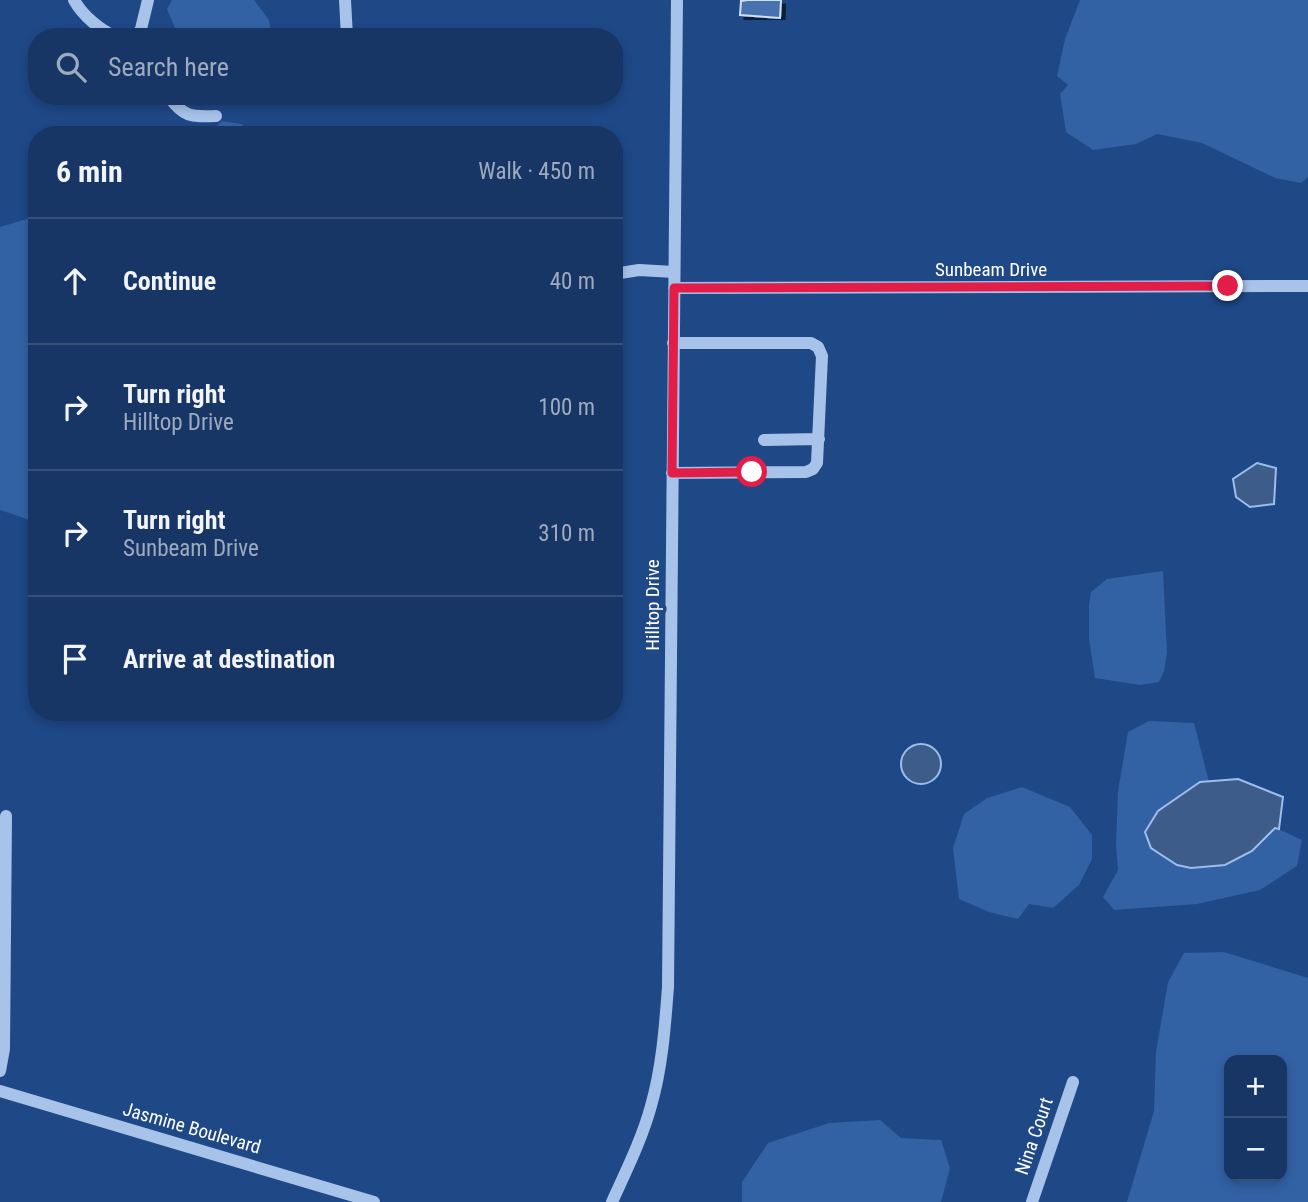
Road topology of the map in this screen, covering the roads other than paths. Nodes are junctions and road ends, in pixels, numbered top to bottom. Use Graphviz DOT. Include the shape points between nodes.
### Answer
graph roads {
  1 [pos="74,0"];
  2 [pos="148,0"];
  3 [pos="345,0"];
  4 [pos="677,0"];
  5 [pos="102,28"];
  6 [pos="141,28"];
  7 [pos="347,28"];
  8 [pos="175,105"];
  9 [pos="216,116"];
  10 [pos="674,272"];
  11 [pos="623,273"];
  12 [pos="1308,286"];
  13 [pos="674,288"];
  14 [pos="673,343"];
  15 [pos="818,439"];
  16 [pos="764,440"];
  17 [pos="672,473"];
  18 [pos="6,816"];
  19 [pos="0,1072"];
  20 [pos="1073,1083"];
  21 [pos="0,1091"];
  22 [pos="374,1202"];
  23 [pos="612,1202"];
  24 [pos="1032,1202"];
  1 -- 5 [label="street"];
  2 -- 6 [label="street"];
  3 -- 7 [label="street"];
  4 -- 10 [label="street, Hilltop Drive"];
  8 -- 9 [label="street" via="193,117"];
  10 -- 11 [label="street"];
  10 -- 13 [label="street, Hilltop Drive"];
  12 -- 13 [label="street, Sunbeam Drive"];
  13 -- 14 [label="street, Hilltop Drive"];
  14 -- 15 [label="street" via="810,343 818,347 822,356"];
  14 -- 17 [label="street, Hilltop Drive"];
  15 -- 16 [label="street"];
  15 -- 17 [label="street" via="817,463 806,472"];
  17 -- 23 [label="street, Hilltop Drive" via="664,1039 651,1105"];
  18 -- 19 [label="street"];
  20 -- 24 [label="street, Nina Court"];
  21 -- 22 [label="street, Jasmine Boulevard"];
}
